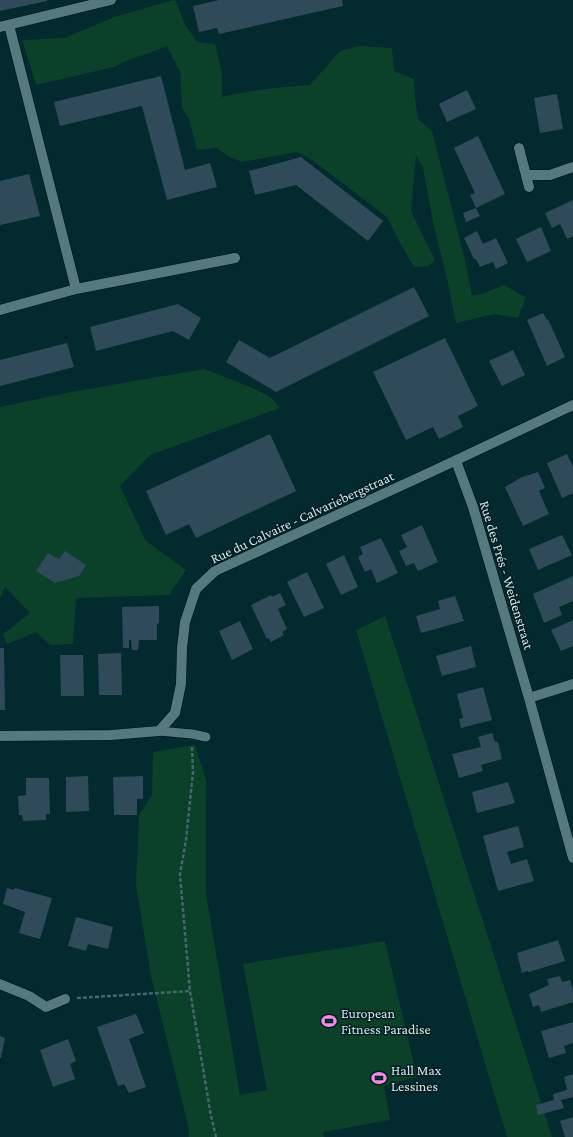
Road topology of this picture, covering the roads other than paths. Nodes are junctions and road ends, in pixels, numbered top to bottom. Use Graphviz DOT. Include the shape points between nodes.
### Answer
graph roads {
  1 [pos="111,0"];
  2 [pos="5,26"];
  3 [pos="519,148"];
  4 [pos="573,166"];
  5 [pos="526,175"];
  6 [pos="529,187"];
  7 [pos="235,258"];
  8 [pos="76,289"];
  9 [pos="0,310"];
  10 [pos="573,405"];
  11 [pos="456,461"];
  12 [pos="573,684"];
  13 [pos="529,698"];
  14 [pos="159,731"];
  15 [pos="0,736"];
  16 [pos="206,737"];
  17 [pos="573,858"];
  18 [pos="0,984"];
  19 [pos="65,999"];
  1 -- 2 [label="street"];
  2 -- 8 [label="street"];
  3 -- 5 [label="street"];
  4 -- 5 [label="street" via="550,175"];
  5 -- 6 [label="street"];
  7 -- 8 [label="street"];
  8 -- 9 [label="street"];
  10 -- 11 [label="street, Rue du Calvaire - Calvariebergstraat"];
  11 -- 13 [label="street, Rue des Prés - Weidenstraat" via="473,507"];
  11 -- 14 [label="street, Rue du Calvaire - Calvariebergstraat" via="215,571 196,589 185,622 181,684 175,713"];
  12 -- 13 [label="street"];
  13 -- 17 [label="street, Rue des Prés - Weidenstraat"];
  14 -- 15 [label="street" via="111,735"];
  14 -- 16 [label="lane"];
  18 -- 19 [label="street" via="46,1006"];
}
